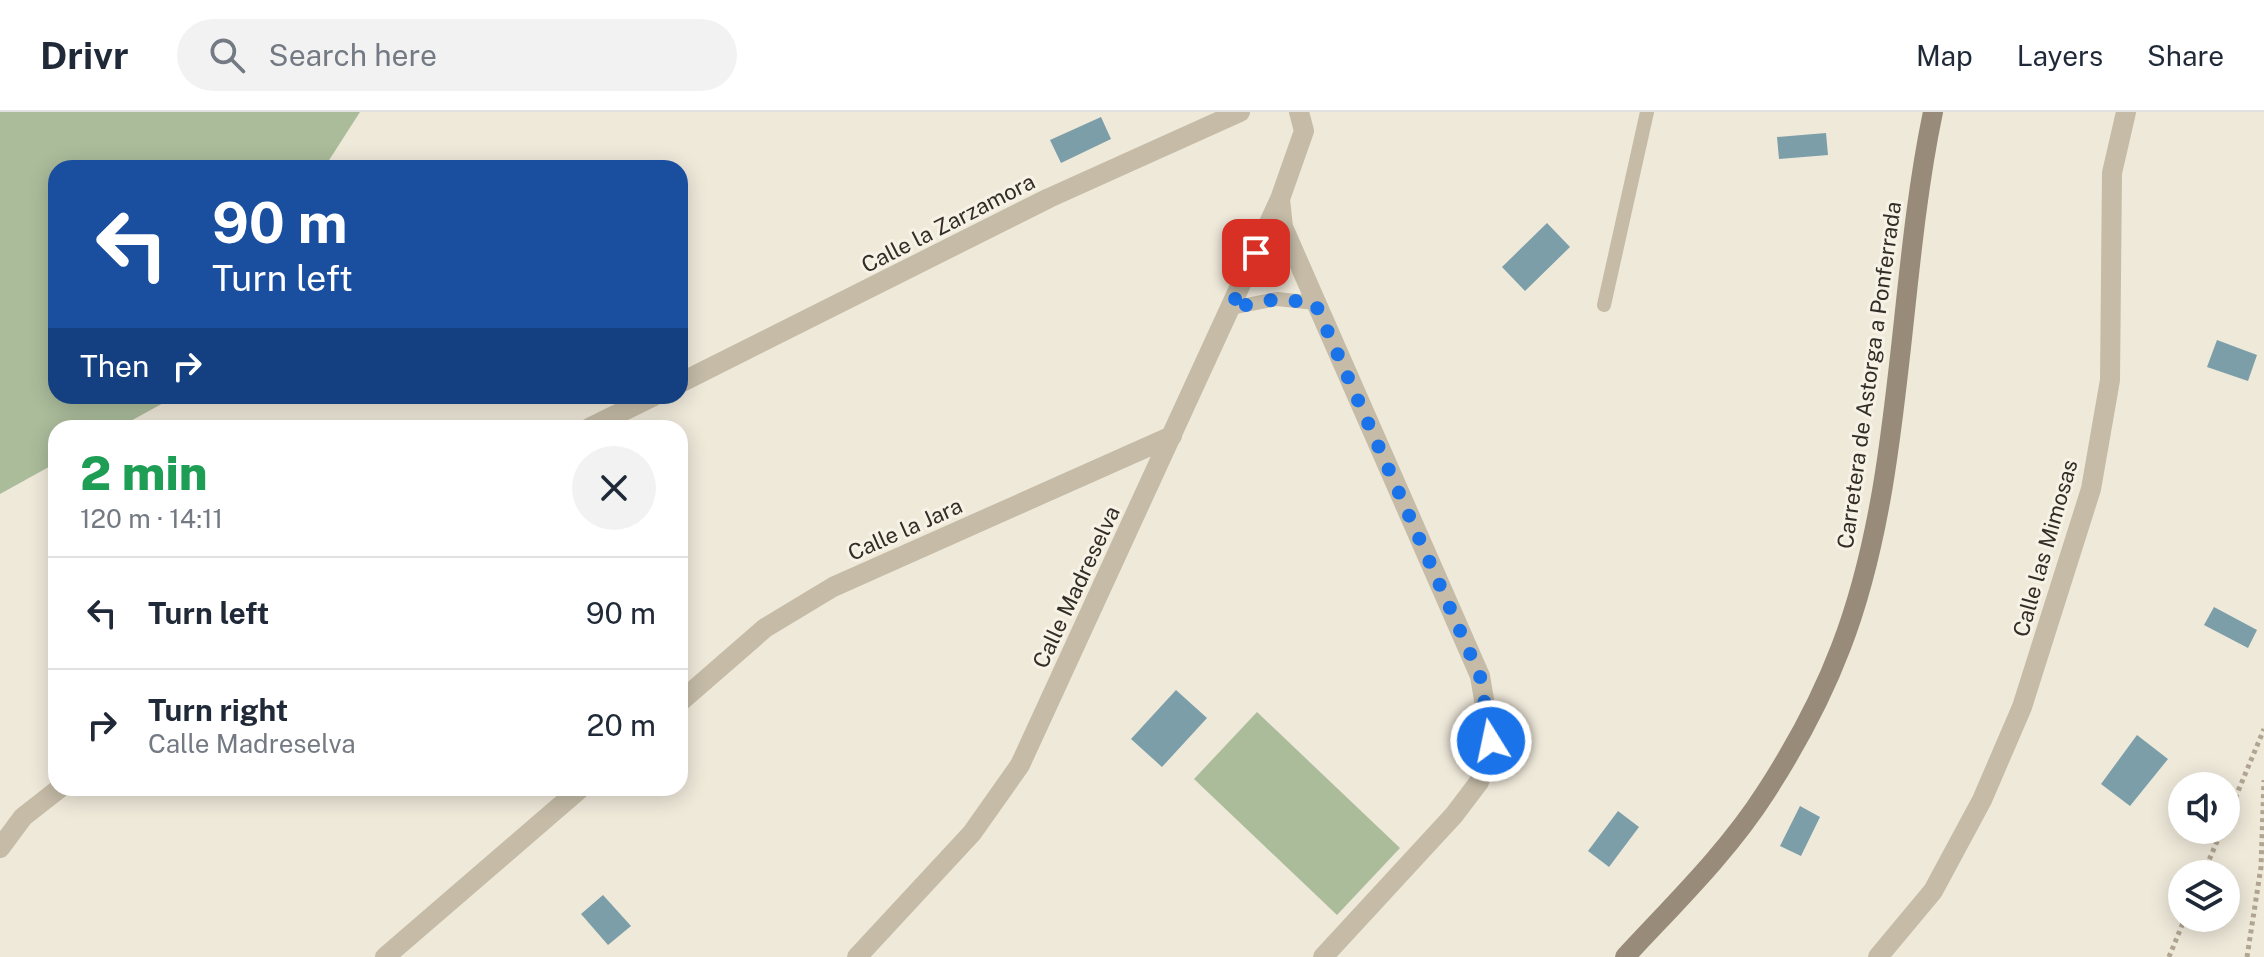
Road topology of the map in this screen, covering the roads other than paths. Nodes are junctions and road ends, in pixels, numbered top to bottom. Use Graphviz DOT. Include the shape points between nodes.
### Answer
graph roads {
  1 [pos="1240,112"];
  2 [pos="1299,112"];
  3 [pos="1647,112"];
  4 [pos="1933,112"];
  5 [pos="2126,112"];
  6 [pos="1280,199"];
  7 [pos="1315,303"];
  8 [pos="1604,305"];
  9 [pos="1231,308"];
  10 [pos="688,379"];
  11 [pos="638,404"];
  12 [pos="605,420"];
  13 [pos="1172,436"];
  14 [pos="688,695"];
  15 [pos="50,796"];
  16 [pos="572,796"];
  17 [pos="0,848"];
  18 [pos="385,957"];
  19 [pos="857,957"];
  20 [pos="1323,957"];
  21 [pos="1625,957"];
  22 [pos="1878,957"];
  1 -- 10 [label="street, Calle la Zarzamora" via="1049,198"];
  2 -- 6 [label="street, Calle Madreselva" via="1304,131"];
  3 -- 8 [label="lane"];
  4 -- 21 [label="main road, Carretera de Astorga a Ponferrada" via="1883,478 1841,646 1766,793 1723,850"];
  5 -- 22 [label="street, Calle las Mimosas" via="2112,173 2110,380 2091,489 2022,707 1982,800 1933,891"];
  6 -- 7 [label="street" via="1283,227"];
  6 -- 9 [label="street, Calle Madreselva"];
  7 -- 9 [label="lane" via="1277,299"];
  7 -- 20 [label="street" via="1480,676 1491,741 1479,782 1454,815"];
  9 -- 13 [label="street, Calle Madreselva"];
  11 -- 12 [label="street"];
  13 -- 14 [label="street, Calle la Jara" via="833,587 765,628"];
  13 -- 19 [label="street, Calle Madreselva" via="1020,765 972,833"];
  15 -- 17 [label="street" via="23,817"];
  16 -- 18 [label="street"];
}
